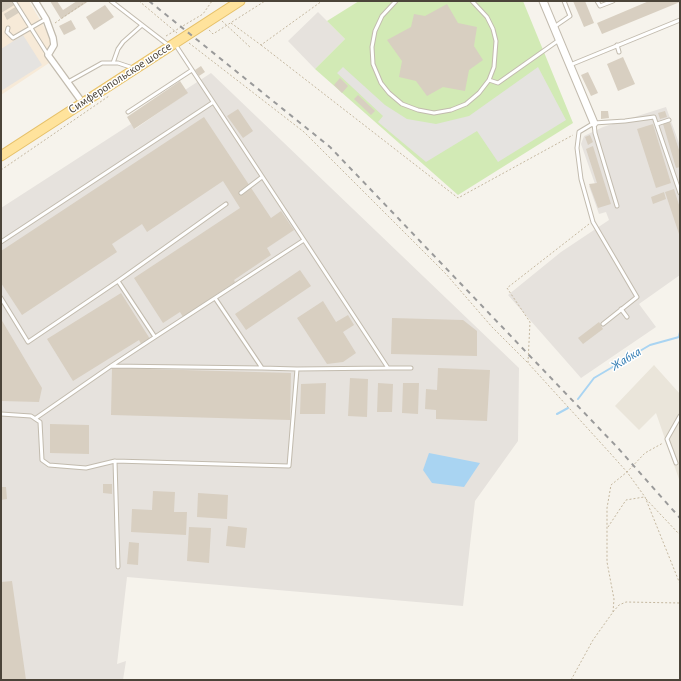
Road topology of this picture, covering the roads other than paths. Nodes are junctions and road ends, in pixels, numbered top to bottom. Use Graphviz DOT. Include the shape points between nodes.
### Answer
graph roads {
  1 [pos="14,1"];
  2 [pos="35,1"];
  3 [pos="111,1"];
  4 [pos="240,1"];
  5 [pos="396,1"];
  6 [pos="472,1"];
  7 [pos="543,1"];
  8 [pos="564,1"];
  9 [pos="597,1"];
  10 [pos="613,1"];
  11 [pos="46,19"];
  12 [pos="680,20"];
  13 [pos="141,26"];
  14 [pos="554,27"];
  15 [pos="8,28"];
  16 [pos="30,28"];
  17 [pos="559,40"];
  18 [pos="179,42"];
  19 [pos="617,46"];
  20 [pos="619,52"];
  21 [pos="48,55"];
  22 [pos="113,63"];
  23 [pos="570,65"];
  24 [pos="135,68"];
  25 [pos="192,70"];
  26 [pos="489,80"];
  27 [pos="68,82"];
  28 [pos="82,102"];
  29 [pos="212,103"];
  30 [pos="128,112"];
  31 [pos="669,120"];
  32 [pos="594,123"];
  33 [pos="657,124"];
  34 [pos="1,156"];
  35 [pos="262,178"];
  36 [pos="680,178"];
  37 [pos="675,180"];
  38 [pos="241,193"];
  39 [pos="680,193"];
  40 [pos="226,204"];
  41 [pos="617,206"];
  42 [pos="304,240"];
  43 [pos="1,242"];
  44 [pos="118,281"];
  45 [pos="1,298"];
  46 [pos="215,298"];
  47 [pos="621,310"];
  48 [pos="627,317"];
  49 [pos="603,324"];
  50 [pos="155,337"];
  51 [pos="111,366"];
  52 [pos="262,368"];
  53 [pos="388,368"];
  54 [pos="411,368"];
  55 [pos="297,369"];
  56 [pos="1,414"];
  57 [pos="680,416"];
  58 [pos="36,418"];
  59 [pos="115,461"];
  60 [pos="676,462"];
  61 [pos="118,567"];
  1 -- 16 [label="lane"];
  2 -- 11 [label="street"];
  3 -- 13 [label="lane"];
  4 -- 18 [label="main road, Симферопольское шоссе"];
  5 -- 26 [label="lane" via="382,16 375,31 372,47 379,80 389,93 402,104 434,113 466,104 480,93"];
  6 -- 26 [label="lane" via="487,17 496,41 495,61"];
  7 -- 14 [label="street"];
  8 -- 14 [label="lane" via="570,16"];
  9 -- 10 [label="lane" via="600,6"];
  11 -- 16 [label="lane"];
  11 -- 21 [label="street" via="54,45"];
  12 -- 19 [label="lane"];
  13 -- 18 [label="lane" via="160,40"];
  13 -- 22 [label="lane" via="122,42"];
  14 -- 17 [label="street"];
  15 -- 16 [label="lane" via="7,32 13,38"];
  16 -- 21 [label="lane"];
  17 -- 23 [label="street"];
  17 -- 26 [label="lane" via="498,83"];
  18 -- 24 [label="main road, Симферопольское шоссе"];
  18 -- 25 [label="lane"];
  19 -- 20 [label="lane"];
  19 -- 23 [label="lane"];
  21 -- 27 [label="street"];
  22 -- 24 [label="lane"];
  22 -- 27 [label="lane" via="102,62"];
  23 -- 32 [label="street"];
  24 -- 28 [label="main road, Симферопольское шоссе"];
  25 -- 29 [label="lane"];
  25 -- 30 [label="lane"];
  27 -- 28 [label="street"];
  28 -- 34 [label="main road, Симферопольское шоссе"];
  29 -- 35 [label="lane"];
  29 -- 43 [label="lane"];
  31 -- 33 [label="lane"];
  32 -- 33 [label="lane" via="654,117"];
  32 -- 41 [label="lane"];
  32 -- 47 [label="lane" via="579,132 577,148 580,179 593,222 637,297"];
  33 -- 37 [label="lane"];
  35 -- 38 [label="lane"];
  35 -- 42 [label="lane"];
  36 -- 37 [label="lane"];
  37 -- 39 [label="lane"];
  40 -- 44 [label="lane"];
  42 -- 46 [label="lane"];
  42 -- 53 [label="lane"];
  44 -- 45 [label="lane" via="28,342"];
  44 -- 50 [label="lane"];
  46 -- 50 [label="lane"];
  46 -- 52 [label="lane"];
  47 -- 48 [label="lane"];
  47 -- 49 [label="lane"];
  50 -- 51 [label="lane"];
  51 -- 52 [label="lane"];
  51 -- 58 [label="lane"];
  52 -- 55 [label="lane"];
  53 -- 54 [label="lane"];
  53 -- 55 [label="lane"];
  55 -- 59 [label="lane" via="289,466"];
  56 -- 58 [label="lane"];
  57 -- 60 [label="lane" via="667,439"];
  58 -- 59 [label="lane" via="42,428 42,460 49,465 86,468"];
  59 -- 61 [label="lane"];
}
